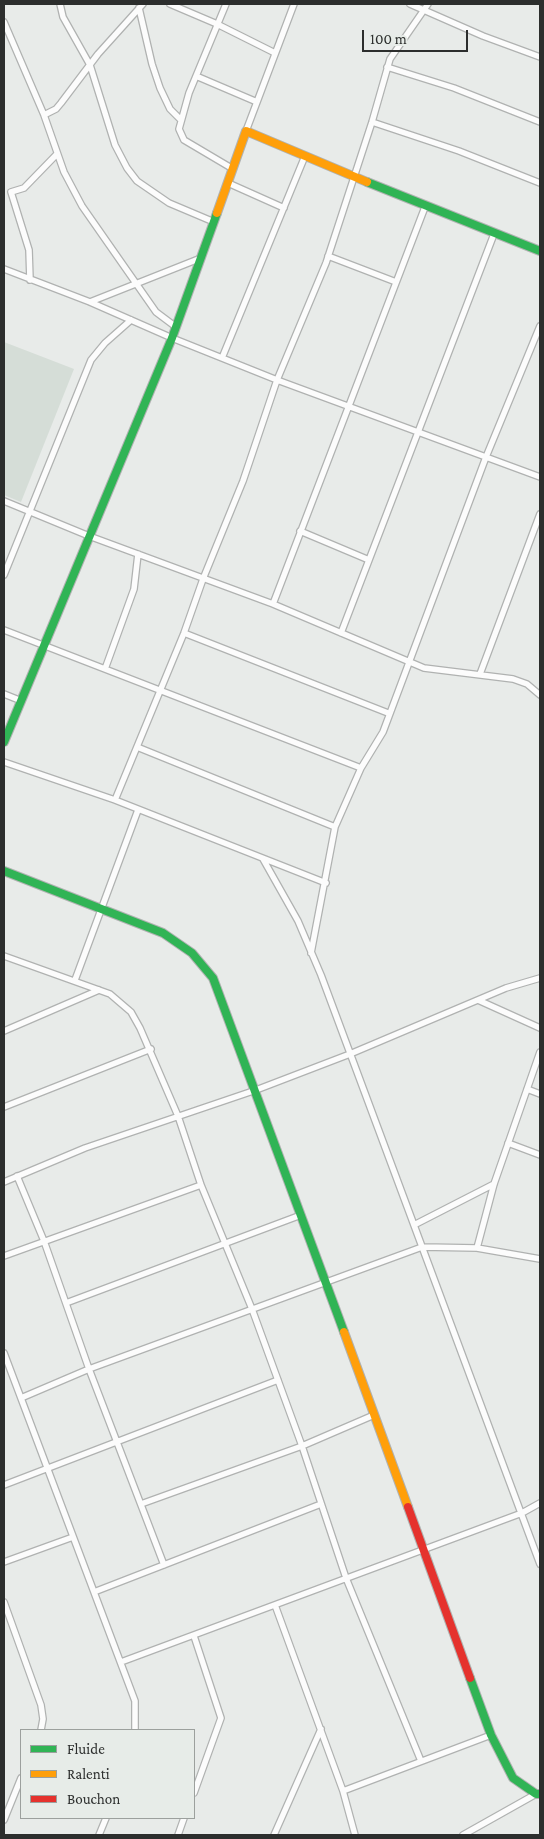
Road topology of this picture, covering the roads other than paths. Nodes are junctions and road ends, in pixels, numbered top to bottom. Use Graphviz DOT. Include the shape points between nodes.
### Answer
graph roads {
  1 [pos="60,4"];
  2 [pos="170,4"];
  3 [pos="226,4"];
  4 [pos="294,4"];
  5 [pos="410,4"];
  6 [pos="428,4"];
  7 [pos="141,6"];
  8 [pos="424,10"];
  9 [pos="4,22"];
  10 [pos="217,24"];
  11 [pos="275,53"];
  12 [pos="540,58"];
  13 [pos="90,65"];
  14 [pos="387,68"];
  15 [pos="196,76"];
  16 [pos="257,102"];
  17 [pos="44,115"];
  18 [pos="180,119"];
  19 [pos="372,122"];
  20 [pos="540,122"];
  21 [pos="246,131"];
  22 [pos="57,154"];
  23 [pos="305,156"];
  24 [pos="233,169"];
  25 [pos="354,177"];
  26 [pos="228,183"];
  27 [pos="540,183"];
  28 [pos="4,189"];
  29 [pos="11,192"];
  30 [pos="425,207"];
  31 [pos="284,208"];
  32 [pos="214,222"];
  33 [pos="494,234"];
  34 [pos="540,251"];
  35 [pos="328,256"];
  36 [pos="201,258"];
  37 [pos="4,269"];
  38 [pos="30,280"];
  39 [pos="135,282"];
  40 [pos="396,282"];
  41 [pos="90,302"];
  42 [pos="131,320"];
  43 [pos="540,326"];
  44 [pos="176,327"];
  45 [pos="172,338"];
  46 [pos="222,358"];
  47 [pos="277,380"];
  48 [pos="347,406"];
  49 [pos="418,432"];
  50 [pos="486,457"];
  51 [pos="540,477"];
  52 [pos="4,501"];
  53 [pos="29,513"];
  54 [pos="540,514"];
  55 [pos="300,531"];
  56 [pos="89,536"];
  57 [pos="138,554"];
  58 [pos="369,560"];
  59 [pos="5,570"];
  60 [pos="203,579"];
  61 [pos="272,604"];
  62 [pos="4,630"];
  63 [pos="184,633"];
  64 [pos="341,633"];
  65 [pos="43,646"];
  66 [pos="408,661"];
  67 [pos="104,669"];
  68 [pos="480,674"];
  69 [pos="160,689"];
  70 [pos="4,694"];
  71 [pos="540,695"];
  72 [pos="19,700"];
  73 [pos="388,713"];
  74 [pos="4,742"];
  75 [pos="137,747"];
  76 [pos="4,762"];
  77 [pos="361,768"];
  78 [pos="115,800"];
  79 [pos="138,810"];
  80 [pos="335,827"];
  81 [pos="263,859"];
  82 [pos="4,871"];
  83 [pos="326,883"];
  84 [pos="102,909"];
  85 [pos="311,952"];
  86 [pos="4,956"];
  87 [pos="540,978"];
  88 [pos="75,980"];
  89 [pos="99,990"];
  90 [pos="478,1000"];
  91 [pos="540,1028"];
  92 [pos="4,1031"];
  93 [pos="151,1049"];
  94 [pos="540,1052"];
  95 [pos="350,1054"];
  96 [pos="527,1089"];
  97 [pos="256,1090"];
  98 [pos="540,1094"];
  99 [pos="4,1107"];
  100 [pos="178,1116"];
  101 [pos="508,1143"];
  102 [pos="540,1155"];
  103 [pos="17,1176"];
  104 [pos="4,1182"];
  105 [pos="494,1184"];
  106 [pos="200,1185"];
  107 [pos="301,1215"];
  108 [pos="414,1225"];
  109 [pos="44,1241"];
  110 [pos="224,1242"];
  111 [pos="422,1247"];
  112 [pos="477,1248"];
  113 [pos="4,1256"];
  114 [pos="540,1259"];
  115 [pos="326,1283"];
  116 [pos="66,1303"];
  117 [pos="252,1309"];
  118 [pos="4,1353"];
  119 [pos="89,1370"];
  120 [pos="278,1380"];
  121 [pos="21,1398"];
  122 [pos="374,1415"];
  123 [pos="117,1442"];
  124 [pos="302,1446"];
  125 [pos="47,1468"];
  126 [pos="4,1485"];
  127 [pos="540,1503"];
  128 [pos="141,1504"];
  129 [pos="321,1504"];
  130 [pos="522,1513"];
  131 [pos="73,1537"];
  132 [pos="423,1548"];
  133 [pos="4,1562"];
  134 [pos="540,1564"];
  135 [pos="164,1565"];
  136 [pos="346,1578"];
  137 [pos="94,1592"];
  138 [pos="4,1602"];
  139 [pos="275,1606"];
  140 [pos="194,1636"];
  141 [pos="121,1662"];
  142 [pos="41,1729"];
  143 [pos="136,1729"];
  144 [pos="321,1729"];
  145 [pos="491,1735"];
  146 [pos="421,1761"];
  147 [pos="20,1780"];
  148 [pos="195,1790"];
  149 [pos="344,1791"];
  150 [pos="538,1794"];
  151 [pos="106,1819"];
  152 [pos="184,1819"];
  153 [pos="4,1820"];
  154 [pos="99,1835"];
  155 [pos="178,1835"];
  156 [pos="274,1835"];
  157 [pos="355,1835"];
  158 [pos="462,1835"];
  1 -- 13 [label="street" via="63,17"];
  2 -- 10 [label="street"];
  3 -- 10 [label="street"];
  4 -- 11 [label="street"];
  5 -- 8 [label="street"];
  6 -- 8 [label="street"];
  7 -- 13 [label="street"];
  7 -- 18 [label="street" via="160,88 170,109"];
  8 -- 12 [label="street"];
  8 -- 14 [label="street"];
  9 -- 17 [label="street"];
  10 -- 11 [label="street"];
  10 -- 15 [label="street"];
  11 -- 16 [label="street"];
  13 -- 17 [label="street" via="56,109"];
  13 -- 32 [label="street" via="115,145 127,168 137,180 169,203"];
  14 -- 19 [label="street"];
  14 -- 20 [label="street" via="454,88"];
  15 -- 16 [label="street"];
  15 -- 18 [label="street"];
  16 -- 21 [label="street"];
  17 -- 22 [label="street"];
  18 -- 24 [label="street" via="179,129 184,140"];
  19 -- 25 [label="street"];
  19 -- 27 [label="street"];
  21 -- 23 [label="street"];
  21 -- 24 [label="street"];
  22 -- 29 [label="street" via="24,188"];
  22 -- 39 [label="street" via="82,206"];
  23 -- 25 [label="street"];
  23 -- 31 [label="street"];
  24 -- 26 [label="street"];
  25 -- 30 [label="street"];
  25 -- 35 [label="street"];
  26 -- 31 [label="street"];
  26 -- 32 [label="street"];
  28 -- 29 [label="street"];
  29 -- 38 [label="street" via="29,250"];
  30 -- 33 [label="street"];
  30 -- 40 [label="street"];
  31 -- 46 [label="street"];
  32 -- 36 [label="street"];
  33 -- 34 [label="street"];
  33 -- 49 [label="street"];
  35 -- 40 [label="street"];
  35 -- 47 [label="street"];
  36 -- 39 [label="street"];
  36 -- 44 [label="street"];
  37 -- 38 [label="street"];
  38 -- 41 [label="street"];
  39 -- 41 [label="street"];
  39 -- 44 [label="street" via="156,312"];
  40 -- 48 [label="street"];
  41 -- 42 [label="street"];
  42 -- 45 [label="street"];
  42 -- 53 [label="street" via="105,342 91,360"];
  43 -- 50 [label="street"];
  44 -- 45 [label="street"];
  45 -- 46 [label="street"];
  45 -- 56 [label="street"];
  46 -- 47 [label="street"];
  47 -- 48 [label="street"];
  47 -- 60 [label="street" via="243,481"];
  48 -- 49 [label="street"];
  48 -- 55 [label="street"];
  49 -- 50 [label="street"];
  49 -- 58 [label="street"];
  50 -- 51 [label="street"];
  50 -- 66 [label="street"];
  52 -- 53 [label="street"];
  53 -- 56 [label="street"];
  53 -- 59 [label="street"];
  54 -- 68 [label="street"];
  55 -- 58 [label="street"];
  55 -- 61 [label="street"];
  56 -- 57 [label="street"];
  56 -- 65 [label="street"];
  57 -- 60 [label="street"];
  57 -- 67 [label="street" via="134,589"];
  58 -- 64 [label="street"];
  60 -- 61 [label="street"];
  60 -- 63 [label="street"];
  61 -- 64 [label="street"];
  62 -- 65 [label="street"];
  63 -- 69 [label="street"];
  63 -- 73 [label="street"];
  64 -- 66 [label="street"];
  65 -- 67 [label="street"];
  65 -- 72 [label="street"];
  66 -- 68 [label="street" via="433,670"];
  66 -- 73 [label="street"];
  67 -- 69 [label="street"];
  68 -- 71 [label="street" via="527,684"];
  69 -- 75 [label="street"];
  69 -- 77 [label="street"];
  70 -- 72 [label="street"];
  72 -- 74 [label="street"];
  73 -- 77 [label="street" via="376,745"];
  75 -- 78 [label="street"];
  75 -- 80 [label="street"];
  76 -- 78 [label="street"];
  77 -- 80 [label="street"];
  78 -- 79 [label="street"];
  79 -- 81 [label="street"];
  79 -- 84 [label="street"];
  80 -- 83 [label="street"];
  81 -- 83 [label="street"];
  81 -- 85 [label="street" via="298,920"];
  82 -- 84 [label="street"];
  83 -- 85 [label="street"];
  84 -- 88 [label="street"];
  84 -- 97 [label="street" via="163,933 204,965 220,994"];
  85 -- 95 [label="street"];
  86 -- 88 [label="street"];
  87 -- 90 [label="street"];
  88 -- 89 [label="street"];
  89 -- 92 [label="street"];
  89 -- 93 [label="street" via="131,1012"];
  90 -- 91 [label="street"];
  90 -- 95 [label="street"];
  93 -- 99 [label="street"];
  93 -- 100 [label="street"];
  94 -- 96 [label="street"];
  95 -- 97 [label="street"];
  95 -- 108 [label="street"];
  96 -- 98 [label="street"];
  96 -- 101 [label="street"];
  97 -- 100 [label="street"];
  97 -- 107 [label="street"];
  100 -- 103 [label="street"];
  100 -- 106 [label="street"];
  101 -- 102 [label="street"];
  101 -- 105 [label="street"];
  103 -- 104 [label="street"];
  103 -- 109 [label="street"];
  105 -- 108 [label="street"];
  105 -- 112 [label="street"];
  106 -- 109 [label="street"];
  106 -- 110 [label="street"];
  107 -- 110 [label="street"];
  107 -- 115 [label="street"];
  108 -- 111 [label="street"];
  109 -- 113 [label="street"];
  109 -- 116 [label="street"];
  110 -- 116 [label="street"];
  110 -- 117 [label="street"];
  111 -- 112 [label="street"];
  111 -- 115 [label="street"];
  111 -- 130 [label="street"];
  112 -- 114 [label="street"];
  115 -- 117 [label="street"];
  115 -- 122 [label="street"];
  116 -- 119 [label="street"];
  117 -- 119 [label="street"];
  117 -- 120 [label="street"];
  118 -- 121 [label="street"];
  119 -- 121 [label="street"];
  119 -- 123 [label="street"];
  120 -- 123 [label="street"];
  120 -- 124 [label="street"];
  121 -- 125 [label="street"];
  122 -- 124 [label="street"];
  122 -- 132 [label="street"];
  123 -- 125 [label="street"];
  123 -- 128 [label="street"];
  124 -- 128 [label="street"];
  124 -- 129 [label="street"];
  125 -- 126 [label="street"];
  125 -- 131 [label="street"];
  127 -- 130 [label="street"];
  128 -- 135 [label="street"];
  129 -- 135 [label="street"];
  129 -- 136 [label="street"];
  130 -- 132 [label="street"];
  130 -- 134 [label="street"];
  131 -- 133 [label="street"];
  131 -- 137 [label="street"];
  132 -- 136 [label="street"];
  132 -- 145 [label="street"];
  135 -- 137 [label="street"];
  136 -- 139 [label="street"];
  136 -- 146 [label="street"];
  137 -- 141 [label="street"];
  138 -- 142 [label="street" via="41,1705"];
  139 -- 140 [label="street"];
  139 -- 144 [label="street"];
  140 -- 141 [label="street"];
  140 -- 148 [label="street" via="220,1718"];
  141 -- 143 [label="street" via="135,1701"];
  144 -- 149 [label="street"];
  144 -- 156 [label="street"];
  145 -- 146 [label="street"];
  145 -- 150 [label="street" via="513,1778"];
  146 -- 149 [label="street"];
  147 -- 153 [label="street"];
  149 -- 157 [label="street"];
  150 -- 158 [label="street"];
  151 -- 154 [label="street"];
  152 -- 155 [label="street"];
}
